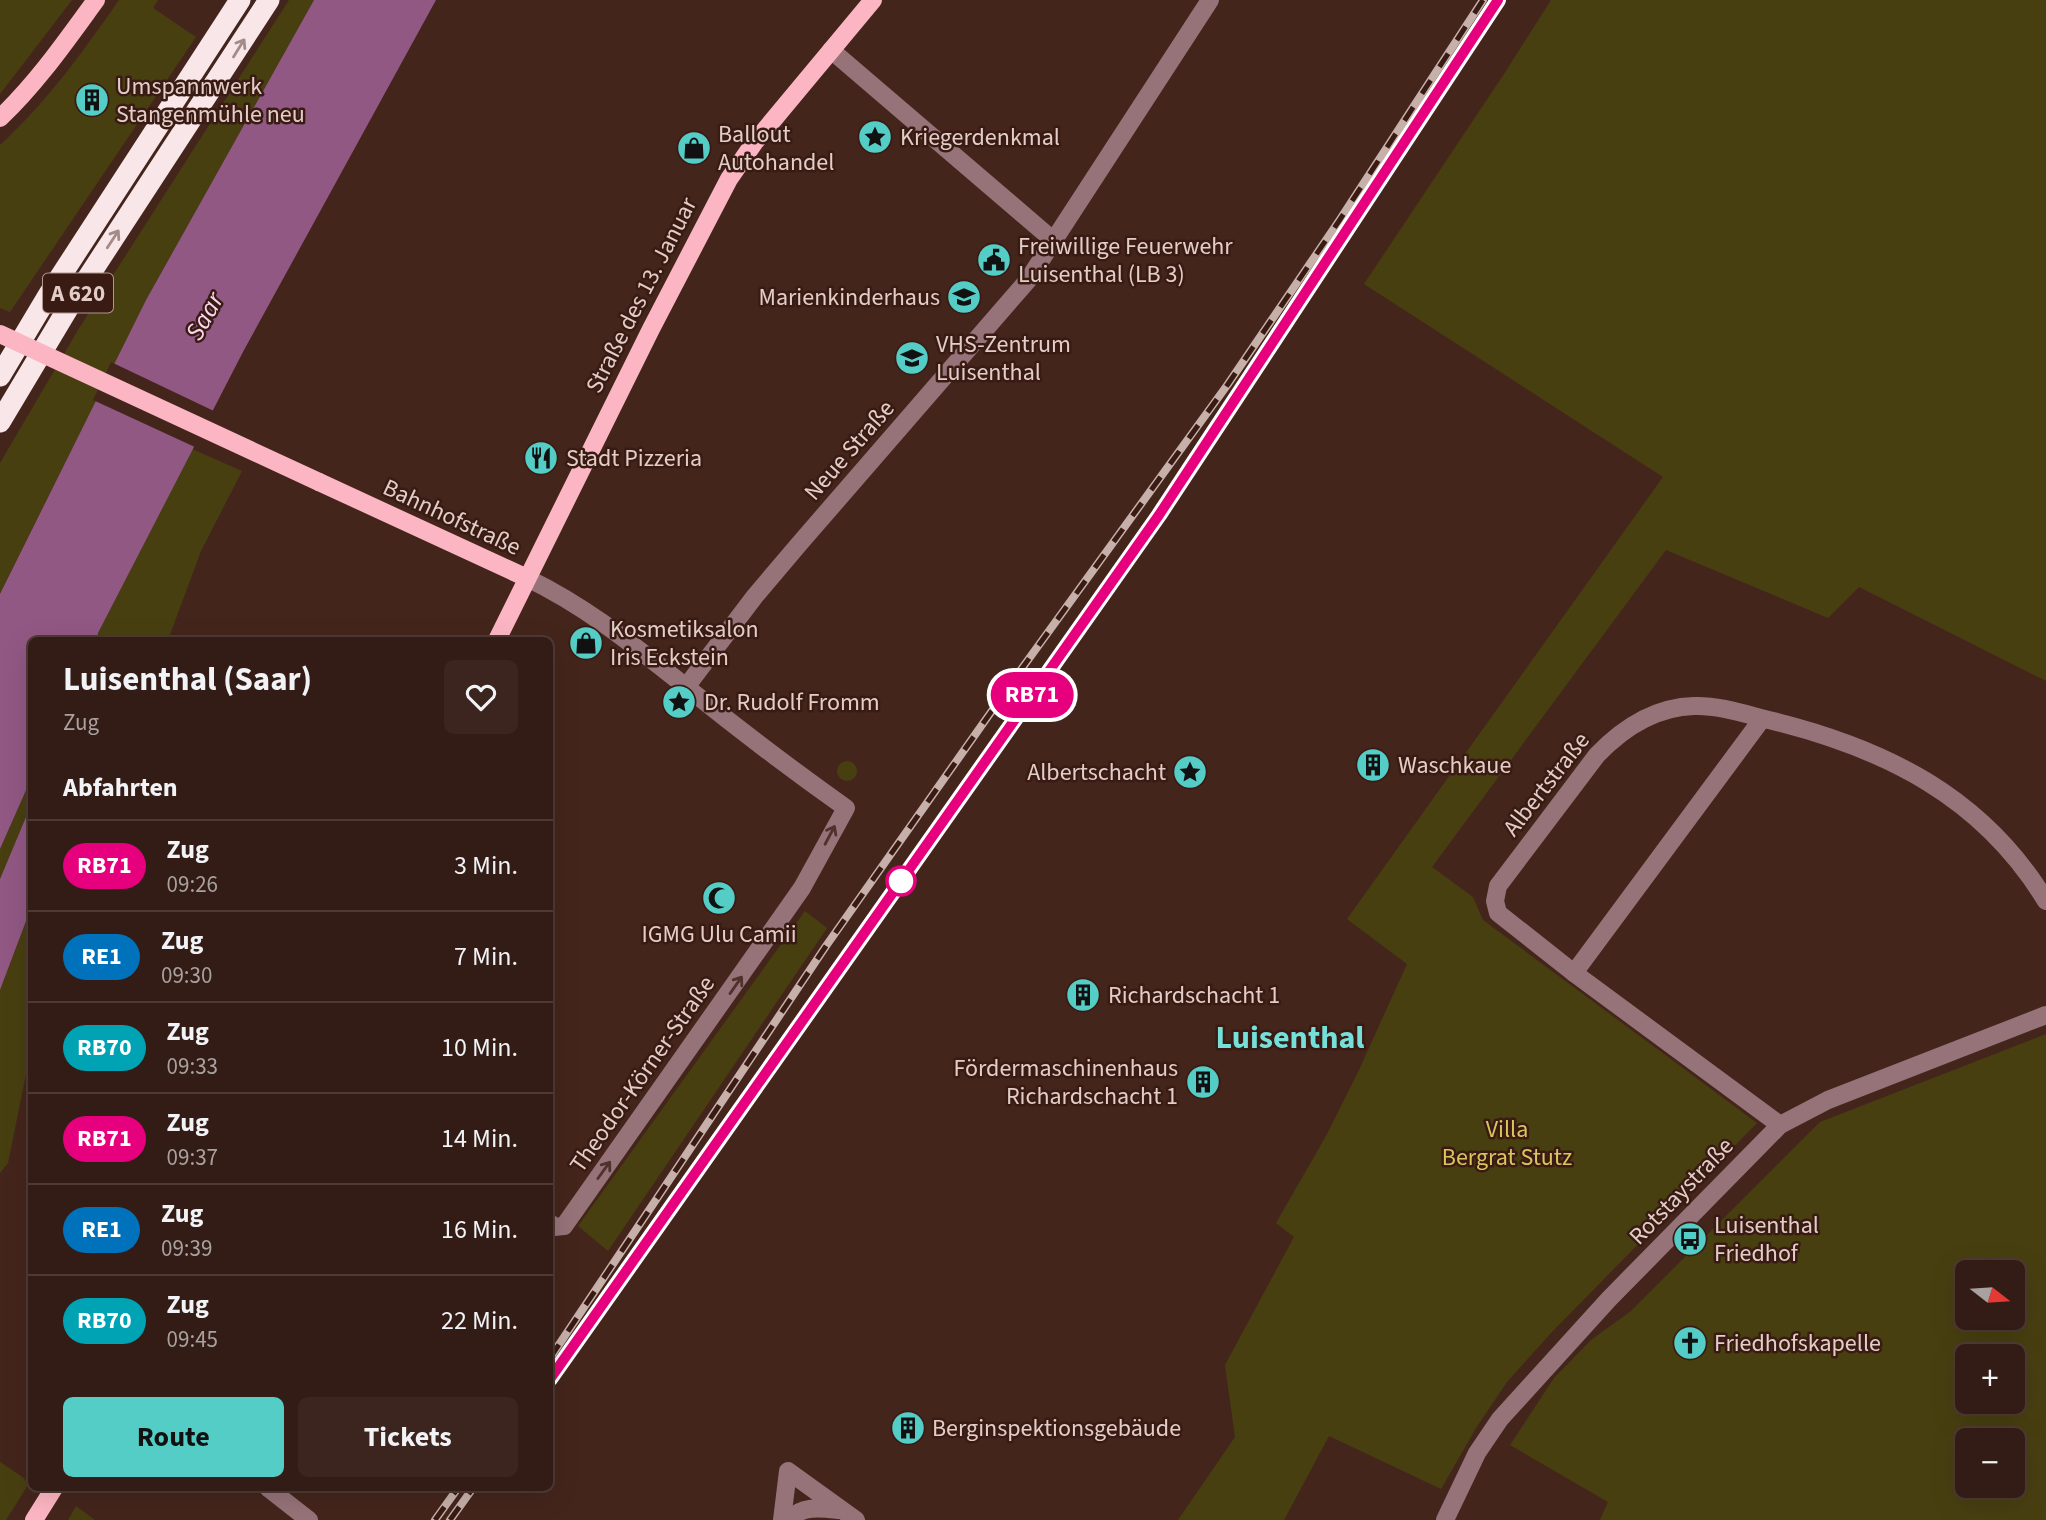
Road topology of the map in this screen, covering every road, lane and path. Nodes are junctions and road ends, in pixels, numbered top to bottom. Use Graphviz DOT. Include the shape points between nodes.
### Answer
graph roads {
  1 [pos="96,0"];
  2 [pos="240,0"];
  3 [pos="269,0"];
  4 [pos="873,0"];
  5 [pos="1210,0"];
  6 [pos="831,50"];
  7 [pos="0,118"];
  8 [pos="1054,241"];
  9 [pos="0,334"];
  10 [pos="0,376"];
  11 [pos="0,422"];
  12 [pos="527,578"];
  13 [pos="498,637"];
  14 [pos="686,687"];
  15 [pos="1762,719"];
  16 [pos="846,808"];
  17 [pos="2046,901"];
  18 [pos="1574,973"];
  19 [pos="2046,1015"];
  20 [pos="1780,1125"];
  21 [pos="557,1224"];
  22 [pos="52,1491"];
  23 [pos="272,1491"];
  24 [pos="38,1513"];
  25 [pos="849,1515"];
  26 [pos="309,1520"];
  27 [pos="782,1520"];
  28 [pos="789,1520"];
  29 [pos="1445,1520"];
  1 -- 7 [label="main road"];
  2 -- 10 [label="highway, A 620"];
  11 -- 3 [label="highway, A 620, one-way" via="70,305"];
  4 -- 6 [label="main road, Straße des 13. Januar"];
  5 -- 8 [label="street, Neue Straße"];
  6 -- 8 [label="street"];
  6 -- 12 [label="main road, Straße des 13. Januar" via="754,144 717,200"];
  8 -- 14 [label="street, Neue Straße" via="1010,303 800,543"];
  9 -- 12 [label="main road, Bahnhofstraße, bridge"];
  12 -- 13 [label="main road, Straße des 13. Januar"];
  12 -- 14 [label="street, Bahnhofstraße" via="572,601"];
  14 -- 16 [label="street, Bahnhofstraße"];
  15 -- 17 [label="street, Albertstraße" via="1856,746 1926,780 1993,835"];
  15 -- 18 [label="street"];
  15 -- 18 [label="street, Albertstraße" via="1694,706 1649,716 1629,726 1597,755 1503,879 1495,901 1498,913"];
  21 -- 16 [label="street, Theodor-Körner-Straße, one-way" via="794,899"];
  18 -- 20 [label="street, Albertstraße"];
  19 -- 20 [label="street, Rotstaystraße" via="1828,1100"];
  20 -- 29 [label="street, Rotstaystraße" via="1609,1299 1500,1419 1477,1453"];
  22 -- 24 [label="main road"];
  23 -- 26 [label="street"];
  25 -- 27 [label="street" via="788,1471"];
  25 -- 28 [label="street" via="806,1509"];
}
